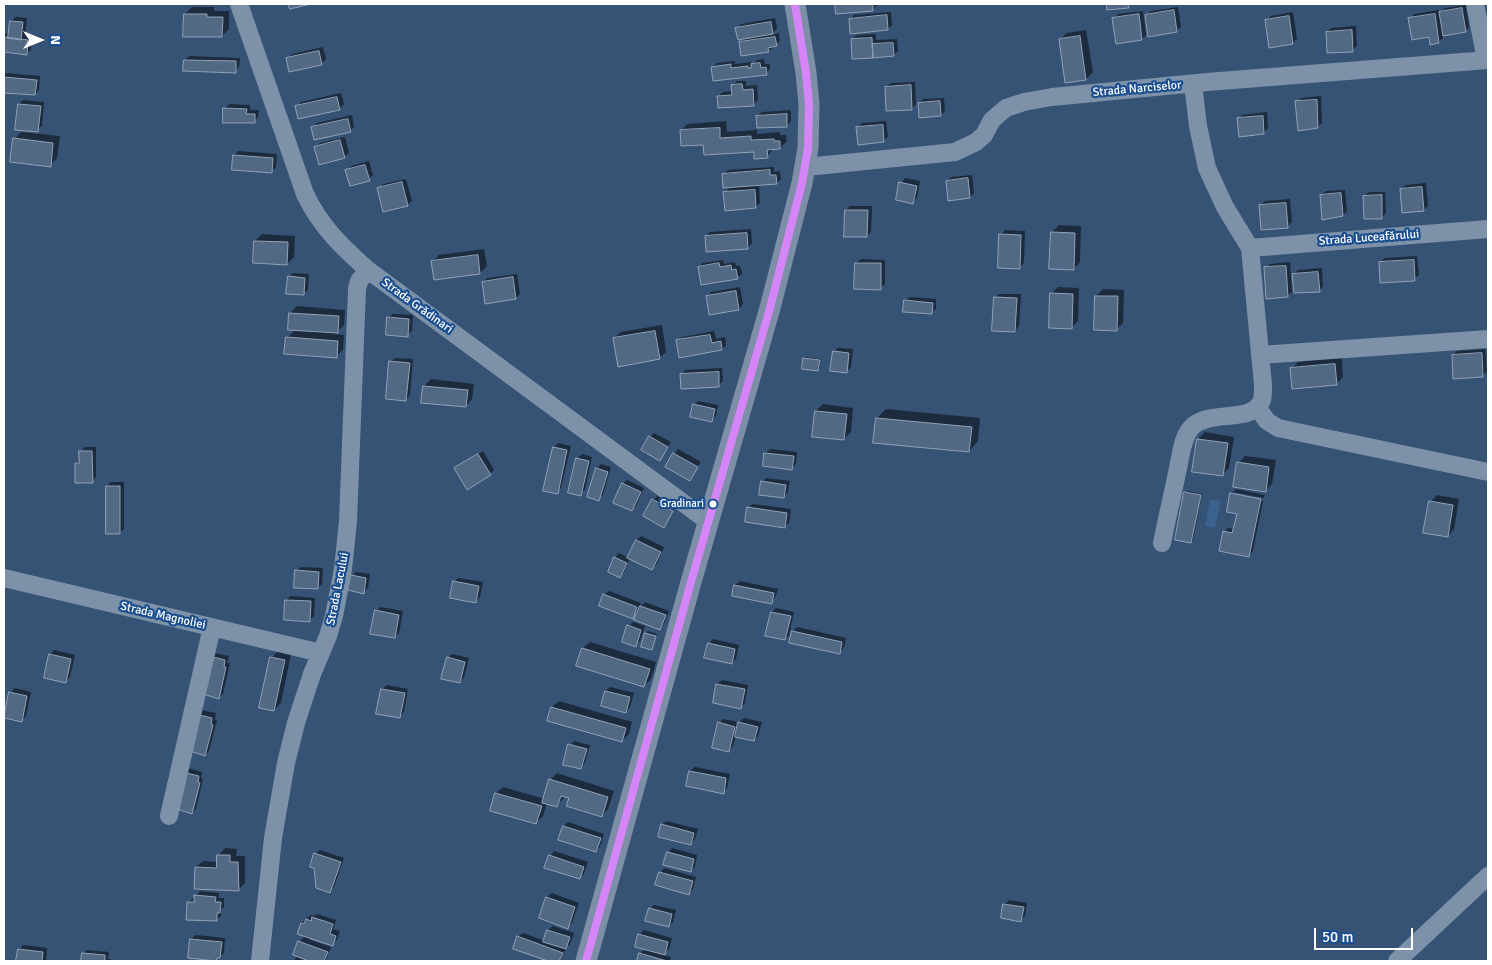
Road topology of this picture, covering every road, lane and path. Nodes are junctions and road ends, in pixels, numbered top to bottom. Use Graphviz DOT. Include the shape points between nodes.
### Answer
graph roads {
  1 [pos="239,4"];
  2 [pos="795,4"];
  3 [pos="1475,4"];
  4 [pos="1487,60"];
  5 [pos="1193,84"];
  6 [pos="806,167"];
  7 [pos="1488,230"];
  8 [pos="1250,248"];
  9 [pos="368,270"];
  10 [pos="1488,339"];
  11 [pos="1260,355"];
  12 [pos="1257,407"];
  13 [pos="1488,472"];
  14 [pos="709,522"];
  15 [pos="1162,543"];
  16 [pos="4,578"];
  17 [pos="212,627"];
  18 [pos="322,653"];
  19 [pos="169,816"];
  20 [pos="1488,876"];
  21 [pos="260,961"];
  22 [pos="586,961"];
  23 [pos="1396,961"];
  1 -- 9 [label="street, Strada Grădinari" via="314,214"];
  2 -- 6 [label="main road" via="809,104"];
  3 -- 4 [label="street"];
  4 -- 5 [label="street, Strada Narciselor"];
  5 -- 6 [label="street, Strada Narciselor" via="1024,102 1006,108 992,120 976,142 955,152"];
  5 -- 8 [label="street" via="1206,168"];
  6 -- 14 [label="main road"];
  7 -- 8 [label="street, Strada Luceafărului"];
  8 -- 11 [label="street"];
  9 -- 14 [label="street, Strada Grădinari"];
  9 -- 18 [label="street, Strada Lacului" via="357,289 348,521 343,569 334,616"];
  10 -- 11 [label="street"];
  11 -- 12 [label="street" via="1263,385 1262,400"];
  12 -- 13 [label="street" via="1267,421 1278,428"];
  12 -- 15 [label="street" via="1242,415 1203,419 1190,428 1183,445"];
  14 -- 22 [label="main road"];
  16 -- 17 [label="street, Strada Magnoliei"];
  17 -- 18 [label="street, Strada Magnoliei"];
  17 -- 19 [label="street"];
  18 -- 21 [label="street, Strada Lacului" via="303,701 286,762 274,829"];
  20 -- 23 [label="street"];
}
